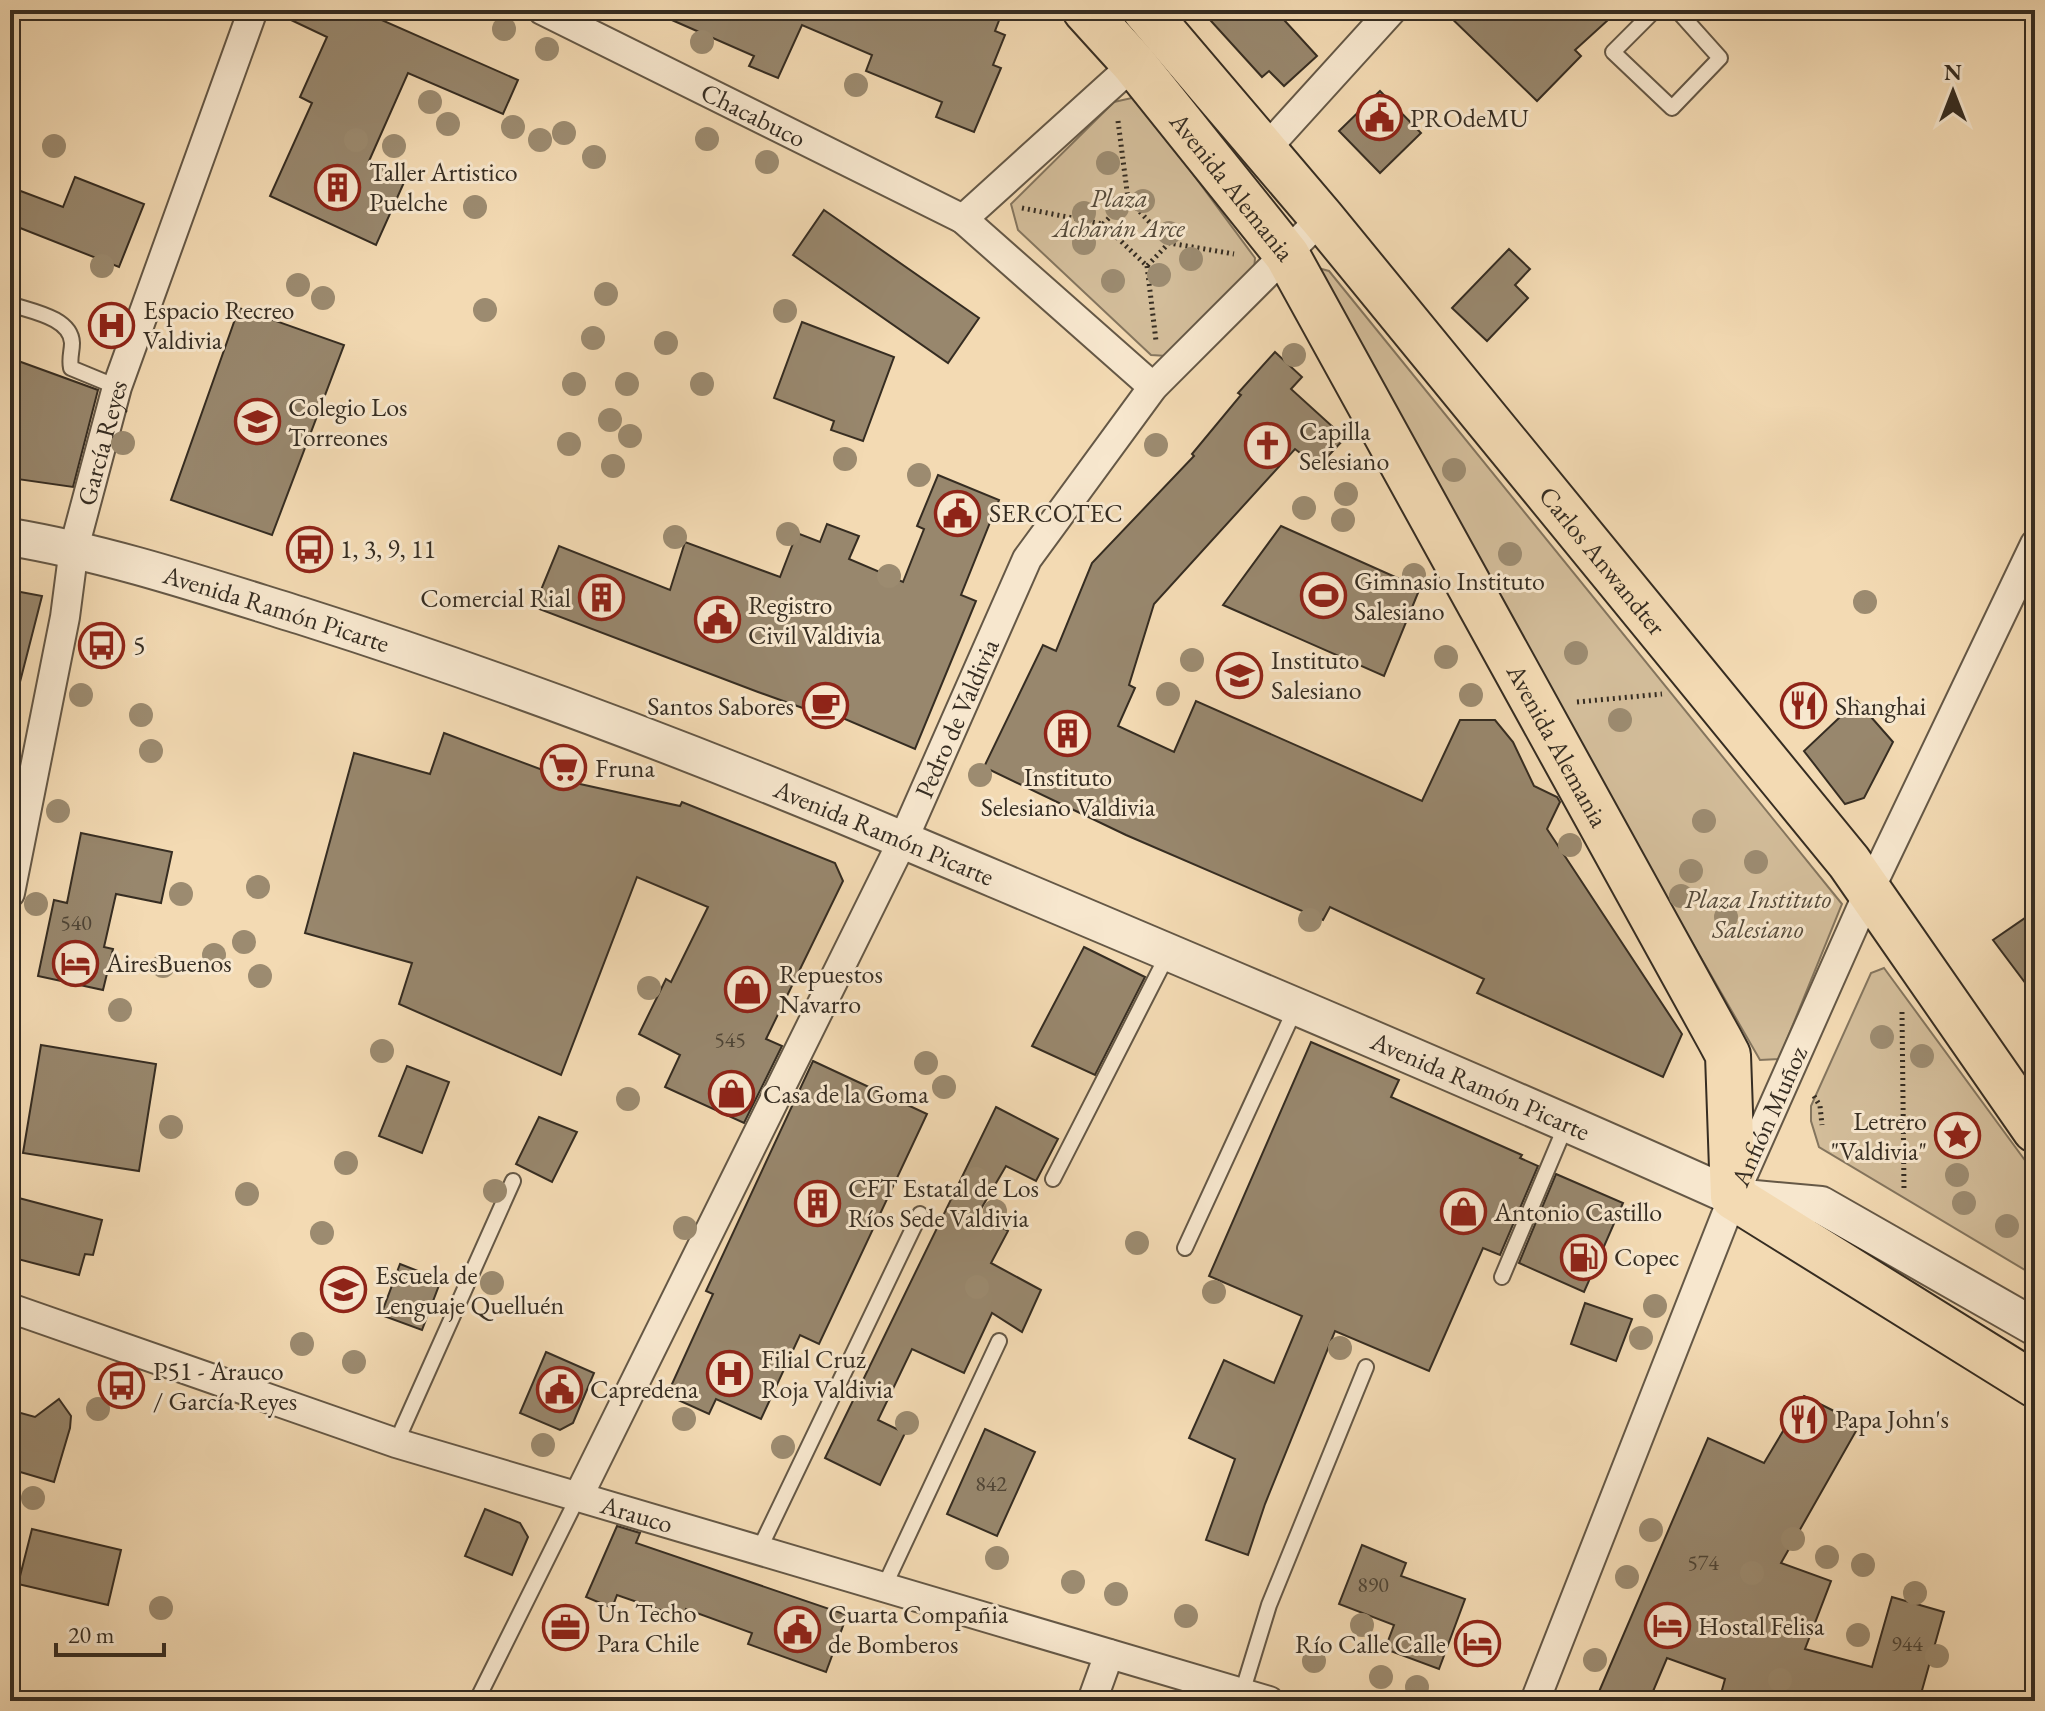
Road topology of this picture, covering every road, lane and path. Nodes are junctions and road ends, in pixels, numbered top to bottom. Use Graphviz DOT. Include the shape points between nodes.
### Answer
graph roads {
  1 [pos="253,10"];
  2 [pos="542,10"];
  3 [pos="1085,10"];
  4 [pos="1145,10"];
  5 [pos="1392,10"];
  6 [pos="1655,10"];
  7 [pos="1677,10"];
  8 [pos="1134,64"];
  9 [pos="1116,112"];
  10 [pos="1264,151"];
  11 [pos="996,188"];
  12 [pos="1128,199"];
  13 [pos="1322,218"];
  14 [pos="963,219"];
  15 [pos="1103,224"];
  16 [pos="1169,243"];
  17 [pos="1277,265"];
  18 [pos="1147,266"];
  19 [pos="10,304"];
  20 [pos="117,387"];
  21 [pos="1153,387"];
  22 [pos="10,537"];
  23 [pos="2035,544"];
  24 [pos="74,548"];
  25 [pos="1663,694"];
  26 [pos="1574,702"];
  27 [pos="903,840"];
  28 [pos="1869,891"];
  29 [pos="10,893"];
  30 [pos="1169,952"];
  31 [pos="1902,999"];
  32 [pos="1296,1007"];
  33 [pos="1566,1124"];
  34 [pos="2035,1130"];
  35 [pos="1053,1179"];
  36 [pos="513,1181"];
  37 [pos="1904,1189"];
  38 [pos="1733,1197"];
  39 [pos="920,1214"];
  40 [pos="1185,1248"];
  41 [pos="1502,1277"];
  42 [pos="10,1308"];
  43 [pos="2035,1327"];
  44 [pos="999,1341"];
  45 [pos="1366,1367"];
  46 [pos="2035,1385"];
  47 [pos="396,1443"];
  48 [pos="578,1497"];
  49 [pos="759,1550"];
  50 [pos="884,1587"];
  51 [pos="1109,1654"];
  52 [pos="1242,1693"];
  53 [pos="478,1698"];
  54 [pos="1092,1701"];
  55 [pos="1269,1701"];
  56 [pos="1535,1701"];
  1 -- 20 [label="street, García Reyes"];
  2 -- 14 [label="street, Chacabuco"];
  3 -- 8 [label="main road, Avenida Alemania"];
  4 -- 10 [label="main road, Carlos Anwandter"];
  5 -- 10 [label="street"];
  6 -- 7 [label="lane" via="1613,52 1672,108 1720,58"];
  8 -- 11 [label="street"];
  8 -- 17 [label="main road, Avenida Alemania"];
  9 -- 12 [label="path"];
  10 -- 13 [label="main road, Carlos Anwandter"];
  11 -- 14 [label="street"];
  11 -- 15 [label="path" via="1015,207"];
  12 -- 15 [label="path"];
  12 -- 16 [label="path"];
  13 -- 17 [label="street, Pedro de Valdivia"];
  13 -- 28 [label="main road, Carlos Anwandter"];
  14 -- 21 [label="street, Chacabuco"];
  15 -- 18 [label="path"];
  16 -- 17 [label="path"];
  16 -- 18 [label="path"];
  17 -- 21 [label="street, Pedro de Valdivia"];
  17 -- 38 [label="main road, Avenida Alemania" via="1728,1055"];
  18 -- 21 [label="path" via="1157,352"];
  19 -- 20 [label="lane" via="53,318 72,341 71,368"];
  20 -- 24 [label="street, García Reyes"];
  21 -- 27 [label="street, Pedro de Valdivia" via="1027,559"];
  22 -- 24 [label="street, Avenida Ramón Picarte"];
  23 -- 28 [label="street, Anfión Muñoz"];
  24 -- 27 [label="street, Avenida Ramón Picarte" via="468,670 633,729"];
  24 -- 29 [label="street, García Reyes"];
  25 -- 26 [label="path"];
  27 -- 30 [label="street, Avenida Ramón Picarte"];
  27 -- 48 [label="street, Pedro de Valdivia"];
  28 -- 34 [label="main road, Carlos Anwandter"];
  28 -- 38 [label="street, Anfión Muñoz"];
  30 -- 32 [label="street, Avenida Ramón Picarte"];
  30 -- 35 [label="lane"];
  31 -- 37 [label="path"];
  32 -- 33 [label="street, Avenida Ramón Picarte"];
  32 -- 40 [label="lane"];
  33 -- 38 [label="street, Avenida Ramón Picarte"];
  33 -- 41 [label="lane"];
  36 -- 47 [label="lane"];
  38 -- 43 [label="street, Avenida Ramón Picarte" via="1821,1205"];
  38 -- 46 [label="main road, Avenida Ramón Picarte"];
  38 -- 56 [label="street, Anfión Muñoz"];
  39 -- 49 [label="lane"];
  42 -- 47 [label="street, Arauco"];
  44 -- 50 [label="lane"];
  45 -- 52 [label="lane" via="1269,1605"];
  47 -- 48 [label="street, Arauco"];
  48 -- 49 [label="street, Arauco"];
  48 -- 53 [label="lane"];
  49 -- 50 [label="street, Arauco"];
  50 -- 51 [label="street, Arauco"];
  51 -- 52 [label="street, Arauco"];
  51 -- 54 [label="street"];
  52 -- 55 [label="street, Arauco"];
}
